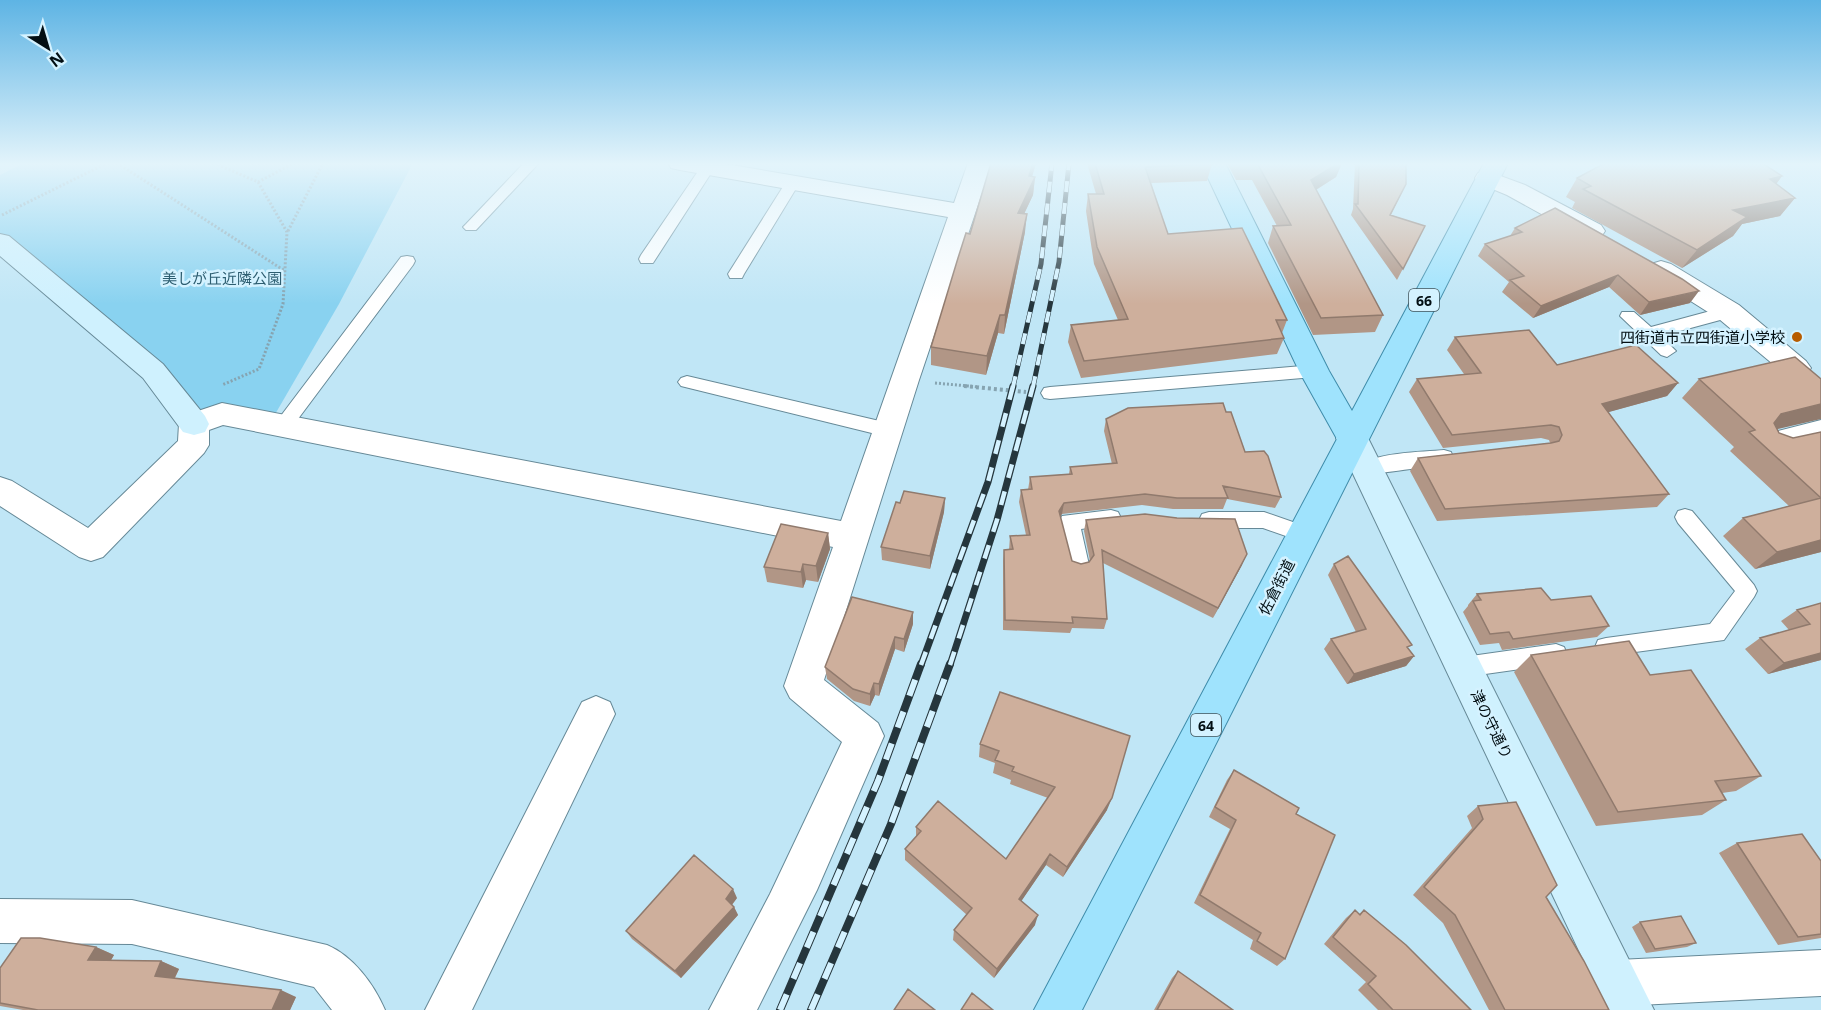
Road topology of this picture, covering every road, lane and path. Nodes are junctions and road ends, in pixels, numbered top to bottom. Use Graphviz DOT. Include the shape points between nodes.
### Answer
graph roads {
  1 [pos="31,210"];
  2 [pos="190,210"];
  3 [pos="274,210"];
  4 [pos="298,210"];
  5 [pos="487,210"];
  6 [pos="679,210"];
  7 [pos="776,210"];
  8 [pos="952,210"];
  9 [pos="1236,210"];
  10 [pos="1473,210"];
  11 [pos="1552,210"];
  12 [pos="963,212"];
  13 [pos="471,227"];
  14 [pos="1,229"];
  15 [pos="287,232"];
  16 [pos="1612,243"];
  17 [pos="647,259"];
  18 [pos="1643,260"];
  19 [pos="407,261"];
  20 [pos="285,271"];
  21 [pos="736,274"];
  22 [pos="1729,312"];
  23 [pos="1628,316"];
  24 [pos="1649,333"];
  25 [pos="1667,351"];
  26 [pos="1796,368"];
  27 [pos="1314,371"];
  28 [pos="904,380"];
  29 [pos="687,382"];
  30 [pos="1050,393"];
  31 [pos="186,414"];
  32 [pos="283,426"];
  33 [pos="888,430"];
  34 [pos="1821,432"];
  35 [pos="1773,443"];
  36 [pos="1360,454"];
  37 [pos="1460,455"];
  38 [pos="0,490"];
  39 [pos="1131,516"];
  40 [pos="1685,518"];
  41 [pos="1185,519"];
  42 [pos="1303,534"];
  43 [pos="853,537"];
  44 [pos="1078,565"];
  45 [pos="1464,667"];
  46 [pos="596,714"];
  47 [pos="0,921"];
  48 [pos="1821,973"];
  49 [pos="1624,996"];
  50 [pos="362,1010"];
  51 [pos="448,1010"];
  52 [pos="732,1010"];
  53 [pos="1057,1010"];
  1 -- 14 [label="path"];
  2 -- 20 [label="path"];
  3 -- 15 [label="path"];
  4 -- 15 [label="path"];
  5 -- 13 [label="lane"];
  6 -- 17 [label="lane"];
  7 -- 21 [label="lane"];
  8 -- 12 [label="street"];
  9 -- 27 [label="main road"];
  10 -- 36 [label="main road, 66"];
  11 -- 16 [label="street"];
  12 -- 28 [label="street"];
  14 -- 31 [label="street" via="153,371"];
  15 -- 20 [label="path"];
  18 -- 22 [label="street"];
  19 -- 32 [label="lane"];
  20 -- 31 [label="path" via="282,304 259,369"];
  22 -- 24 [label="lane"];
  22 -- 26 [label="street"];
  23 -- 24 [label="lane"];
  24 -- 25 [label="lane"];
  27 -- 30 [label="lane"];
  27 -- 36 [label="main road"];
  28 -- 30 [label="path"];
  28 -- 33 [label="street"];
  29 -- 33 [label="lane"];
  31 -- 32 [label="street" via="222,414"];
  31 -- 38 [label="street" via="193,445 91,547"];
  32 -- 43 [label="street"];
  33 -- 43 [label="street"];
  34 -- 35 [label="street"];
  36 -- 37 [label="lane" via="1378,464"];
  36 -- 42 [label="main road, 佐倉街道 / 64"];
  36 -- 45 [label="street, 津の守通り"];
  39 -- 44 [label="lane" via="1069,522"];
  40 -- 45 [label="lane" via="1747,591 1716,633"];
  41 -- 42 [label="lane" via="1264,520"];
  42 -- 53 [label="main road, 佐倉街道 / 64"];
  43 -- 52 [label="street" via="803,686 864,736 822,833"];
  45 -- 49 [label="street, 津の守通り"];
  46 -- 51 [label="street"];
  47 -- 50 [label="street" via="132,922 327,968"];
  48 -- 49 [label="street"];
}
